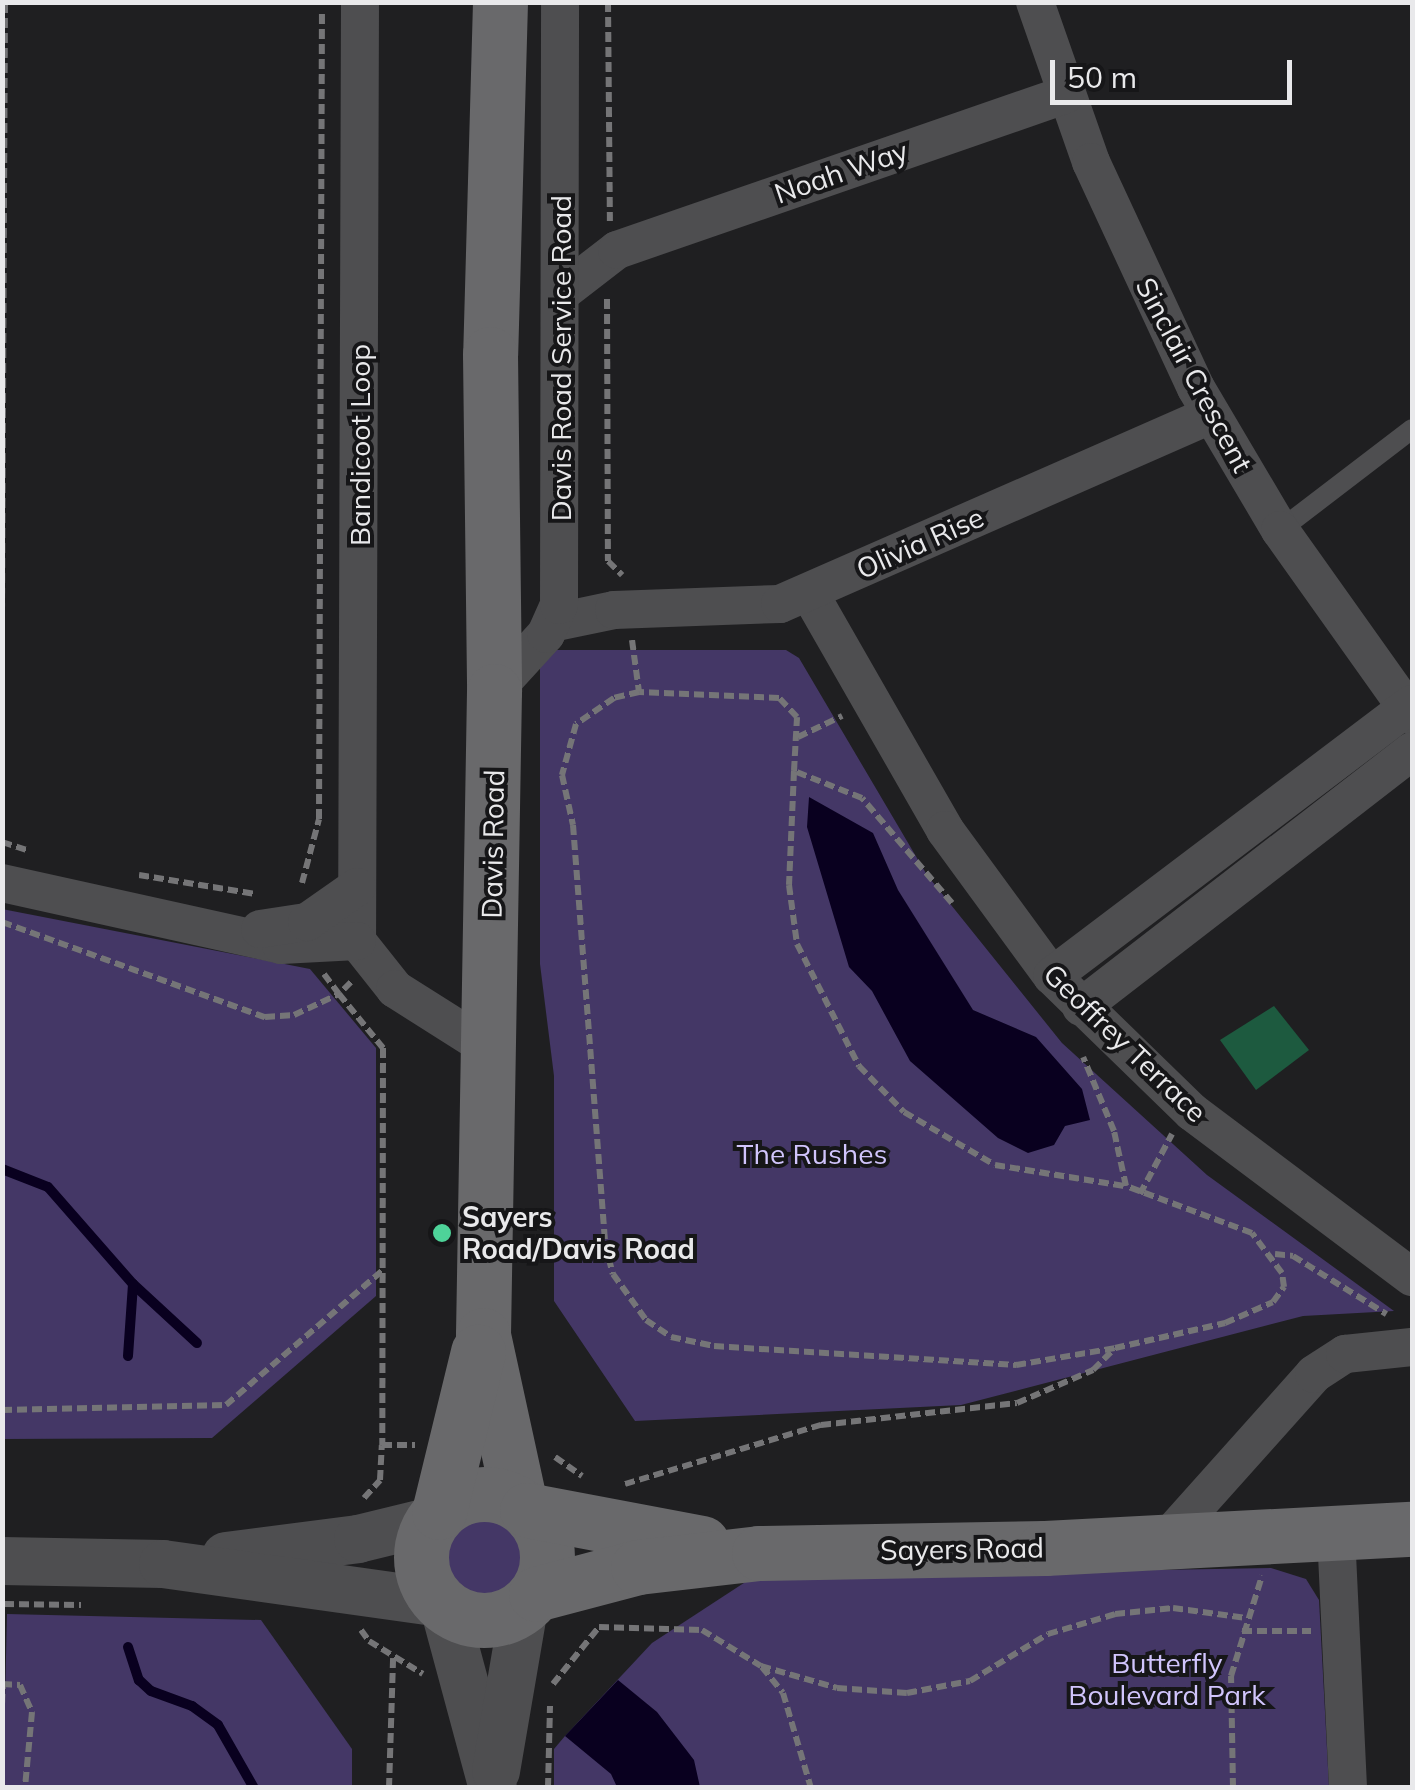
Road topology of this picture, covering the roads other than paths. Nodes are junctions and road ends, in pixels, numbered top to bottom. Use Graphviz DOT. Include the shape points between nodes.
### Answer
graph roads {
  1 [pos="360,2"];
  2 [pos="466,2"];
  3 [pos="500,2"];
  4 [pos="560,2"];
  5 [pos="1035,2"];
  6 [pos="1066,95"];
  7 [pos="560,229"];
  8 [pos="617,250"];
  9 [pos="560,294"];
  10 [pos="490,354"];
  11 [pos="1211,415"];
  12 [pos="1412,429"];
  13 [pos="1280,530"];
  14 [pos="562,574"];
  15 [pos="810,594"];
  16 [pos="622,610"];
  17 [pos="552,624"];
  18 [pos="494,690"];
  19 [pos="1411,710"];
  20 [pos="1412,751"];
  21 [pos="2,883"];
  22 [pos="357,887"];
  23 [pos="232,931"];
  24 [pos="357,941"];
  25 [pos="1052,976"];
  26 [pos="1081,1007"];
  27 [pos="490,1050"];
  28 [pos="1412,1278"];
  29 [pos="1404,1331"];
  30 [pos="483,1335"];
  31 [pos="524,1507"];
  32 [pos="436,1516"];
  33 [pos="1412,1529"];
  34 [pos="1336,1533"];
  35 [pos="1164,1542"];
  36 [pos="759,1553"];
  37 [pos="2,1561"];
  38 [pos="162,1564"];
  39 [pos="530,1601"];
  40 [pos="442,1605"];
  41 [pos="493,1788"];
  42 [pos="1348,1788"];
  1 -- 22 [label="street, Bandicoot Loop"];
  2 -- 10 [label="main road, Davis Road"];
  3 -- 10 [label="main road, Davis Road" via="500,179"];
  4 -- 7 [label="street, Davis Road Service Road"];
  5 -- 6 [label="street, Sinclair Crescent"];
  6 -- 8 [label="street, Noah Way"];
  6 -- 11 [label="street, Sinclair Crescent" via="1134,261"];
  7 -- 8 [label="street"];
  7 -- 9 [label="street, Davis Road Service Road"];
  8 -- 9 [label="street, Noah Way"];
  9 -- 14 [label="street, Davis Road Service Road"];
  10 -- 18 [label="main road, Davis Road"];
  11 -- 13 [label="street, Sinclair Crescent"];
  11 -- 15 [label="street, Olivia Rise"];
  12 -- 13 [label="lane"];
  13 -- 19 [label="street, Sinclair Crescent"];
  14 -- 16 [label="street"];
  14 -- 17 [label="street, Davis Road Service Road"];
  15 -- 16 [label="street, Olivia Rise" via="754,609"];
  15 -- 25 [label="street, Geoffrey Terrace" via="945,830"];
  16 -- 17 [label="street, Olivia Rise"];
  17 -- 18 [label="street, Davis Road Service Road"];
  18 -- 27 [label="main road, Davis Road"];
  19 -- 25 [label="street"];
  20 -- 26 [label="street"];
  21 -- 23 [label="street"];
  22 -- 23 [label="street" via="307,922"];
  22 -- 24 [label="street, Bandicoot Loop"];
  23 -- 24 [label="street" via="304,948"];
  24 -- 27 [label="street" via="395,989"];
  25 -- 26 [label="street, Geoffrey Terrace"];
  26 -- 28 [label="street, Geoffrey Terrace" via="1192,1112"];
  27 -- 30 [label="main road, Davis Road"];
  29 -- 35 [label="street" via="1314,1374"];
  30 -- 31 [label="main road, Davis Road"];
  30 -- 32 [label="main road, Davis Road"];
  31 -- 32 [label="main road" via="478,1494"];
  31 -- 36 [label="main road, Sayers Road"];
  31 -- 39 [label="main road" via="546,1541 544,1578"];
  32 -- 38 [label="street" via="316,1546"];
  32 -- 40 [label="main road" via="420,1554"];
  33 -- 34 [label="main road, Sayers Road"];
  34 -- 35 [label="main road, Sayers Road"];
  34 -- 42 [label="street"];
  35 -- 36 [label="main road, Sayers Road"];
  36 -- 39 [label="main road, Sayers Road" via="638,1568"];
  37 -- 38 [label="street"];
  38 -- 40 [label="street"];
  39 -- 40 [label="main road" via="484,1621"];
  39 -- 41 [label="street"];
  40 -- 41 [label="street"];
}
